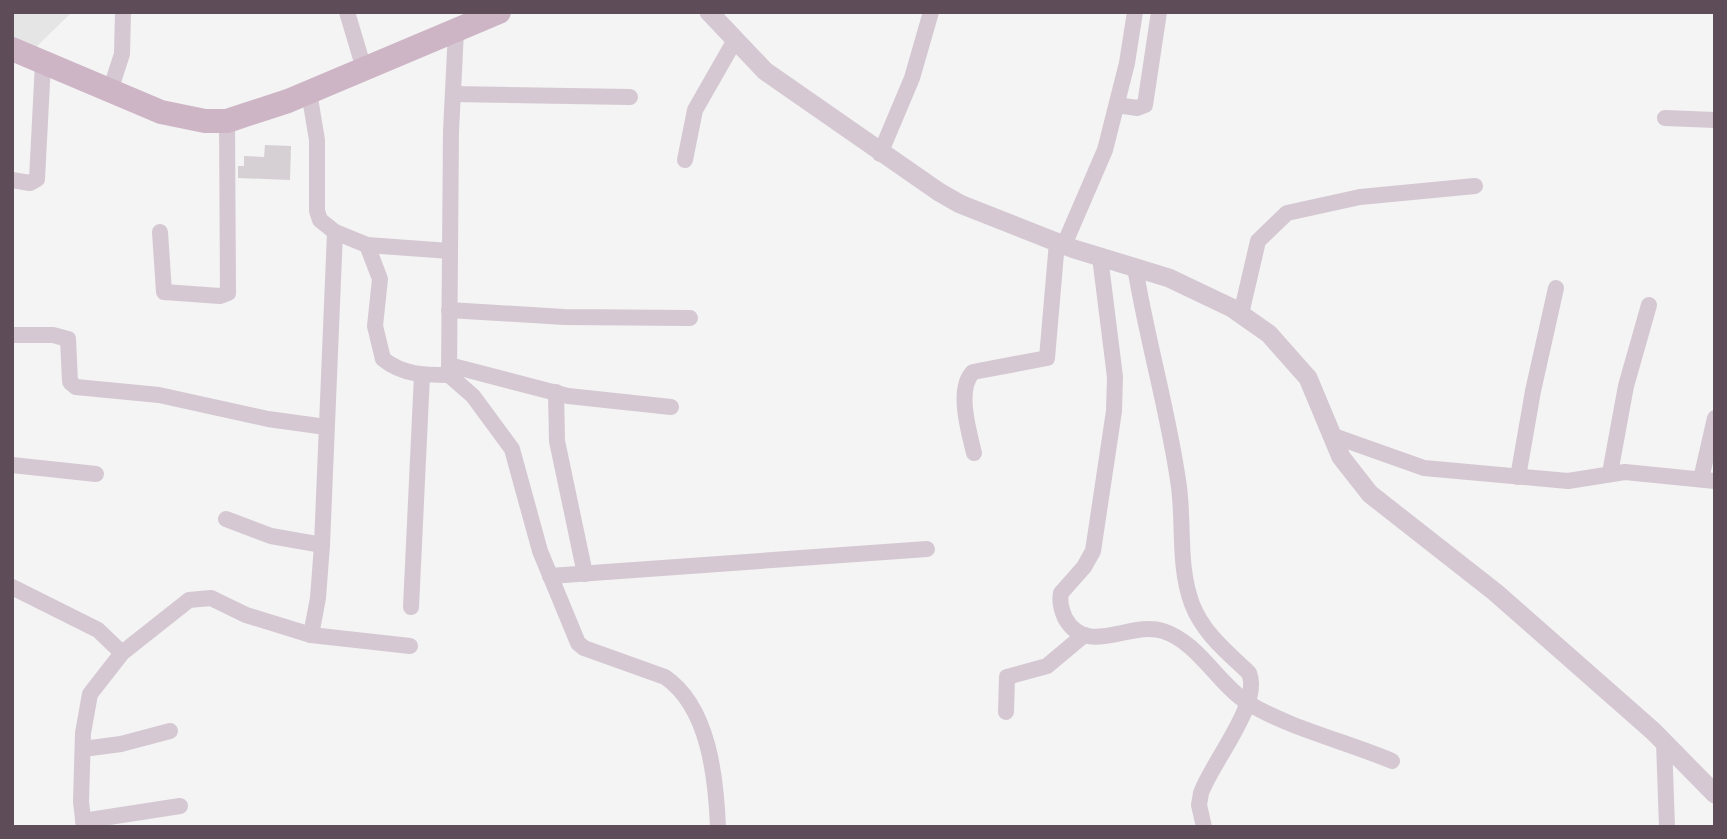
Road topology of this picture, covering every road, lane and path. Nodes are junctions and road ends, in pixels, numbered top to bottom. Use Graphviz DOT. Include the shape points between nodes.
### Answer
graph roads {
  1 [pos="123,12"];
  2 [pos="347,12"];
  3 [pos="499,12"];
  4 [pos="709,12"];
  5 [pos="931,12"];
  6 [pos="1135,12"];
  7 [pos="1159,12"];
  8 [pos="456,31"];
  9 [pos="735,40"];
  10 [pos="12,50"];
  11 [pos="43,62"];
  12 [pos="364,69"];
  13 [pos="110,91"];
  14 [pos="453,94"];
  15 [pos="301,95"];
  16 [pos="631,97"];
  17 [pos="1117,105"];
  18 [pos="1665,118"];
  19 [pos="1715,120"];
  20 [pos="227,121"];
  21 [pos="880,154"];
  22 [pos="685,160"];
  23 [pos="12,180"];
  24 [pos="1475,186"];
  25 [pos="160,232"];
  26 [pos="335,232"];
  27 [pos="1060,244"];
  28 [pos="367,245"];
  29 [pos="450,251"];
  30 [pos="1101,257"];
  31 [pos="1135,267"];
  32 [pos="1556,288"];
  33 [pos="1649,305"];
  34 [pos="449,310"];
  35 [pos="1241,314"];
  36 [pos="690,318"];
  37 [pos="12,335"];
  38 [pos="449,370"];
  39 [pos="422,375"];
  40 [pos="556,392"];
  41 [pos="671,407"];
  42 [pos="1715,418"];
  43 [pos="326,426"];
  44 [pos="1331,435"];
  45 [pos="974,453"];
  46 [pos="12,466"];
  47 [pos="1610,473"];
  48 [pos="96,474"];
  49 [pos="1518,477"];
  50 [pos="1708,480"];
  51 [pos="226,519"];
  52 [pos="322,545"];
  53 [pos="927,549"];
  54 [pos="584,574"];
  55 [pos="550,576"];
  56 [pos="12,587"];
  57 [pos="411,607"];
  58 [pos="311,635"];
  59 [pos="1084,635"];
  60 [pos="411,646"];
  61 [pos="116,647"];
  62 [pos="1250,694"];
  63 [pos="1006,712"];
  64 [pos="170,731"];
  65 [pos="1664,742"];
  66 [pos="83,749"];
  67 [pos="1392,761"];
  68 [pos="1715,794"];
  69 [pos="180,806"];
  70 [pos="84,824"];
  71 [pos="718,827"];
  72 [pos="1204,827"];
  73 [pos="1667,827"];
  1 -- 13 [label="street" via="122,54"];
  2 -- 12 [label="street"];
  3 -- 8 [label="main road"];
  4 -- 9 [label="street"];
  5 -- 21 [label="street" via="912,78"];
  6 -- 17 [label="street"];
  7 -- 17 [label="street" via="1144,105"];
  8 -- 12 [label="main road"];
  8 -- 14 [label="street"];
  9 -- 21 [label="street" via="765,71"];
  9 -- 22 [label="street" via="695,110"];
  10 -- 11 [label="main road"];
  11 -- 13 [label="main road"];
  11 -- 23 [label="street" via="37,179 30,183"];
  12 -- 15 [label="main road"];
  13 -- 20 [label="main road" via="171,114"];
  14 -- 16 [label="street"];
  14 -- 29 [label="street"];
  15 -- 20 [label="main road"];
  15 -- 26 [label="street" via="317,140 317,211 320,220"];
  17 -- 27 [label="street" via="1100,162"];
  18 -- 19 [label="street"];
  20 -- 25 [label="street" via="229,293 164,292"];
  21 -- 27 [label="street" via="960,204"];
  24 -- 35 [label="street" via="1360,197 1287,213 1258,241"];
  26 -- 28 [label="street"];
  26 -- 43 [label="street"];
  27 -- 30 [label="street"];
  27 -- 45 [label="street" via="1047,358 973,372 967,379"];
  28 -- 29 [label="street"];
  28 -- 39 [label="street" via="380,279 375,326 378,349 391,366"];
  29 -- 34 [label="street"];
  30 -- 31 [label="street"];
  30 -- 59 [label="street" via="1113,351 1114,411 1093,551 1064,586 1059,601 1070,626"];
  31 -- 35 [label="street" via="1169,278"];
  31 -- 62 [label="street" via="1179,487 1187,586 1202,625 1249,673"];
  32 -- 49 [label="street"];
  33 -- 47 [label="street" via="1626,386"];
  34 -- 36 [label="street"];
  34 -- 38 [label="street"];
  35 -- 44 [label="street" via="1269,334 1302,369"];
  37 -- 43 [label="street" via="68,339 73,387 189,399 268,419"];
  38 -- 39 [label="street"];
  38 -- 40 [label="street"];
  38 -- 55 [label="street" via="512,449"];
  39 -- 57 [label="street"];
  40 -- 41 [label="street"];
  40 -- 54 [label="street" via="555,428"];
  42 -- 50 [label="street"];
  43 -- 52 [label="street"];
  44 -- 49 [label="street" via="1424,468"];
  44 -- 65 [label="street" via="1341,457 1370,494 1495,592"];
  46 -- 48 [label="street"];
  47 -- 49 [label="street" via="1577,480"];
  47 -- 50 [label="street" via="1648,472"];
  51 -- 52 [label="street" via="271,536"];
  52 -- 58 [label="street"];
  53 -- 54 [label="street"];
  54 -- 55 [label="street"];
  55 -- 71 [label="street" via="578,643 647,668 683,694 712,761"];
  56 -- 61 [label="street" via="75,617"];
  58 -- 60 [label="street"];
  58 -- 61 [label="street" via="203,596 189,600"];
  59 -- 62 [label="street" via="1152,629 1170,634"];
  59 -- 63 [label="street" via="1046,666 1007,677"];
  61 -- 66 [label="street" via="90,694"];
  62 -- 67 [label="street"];
  62 -- 72 [label="street" via="1206,780 1199,805"];
  64 -- 66 [label="street"];
  65 -- 68 [label="street"];
  65 -- 73 [label="street"];
  66 -- 70 [label="street"];
  69 -- 70 [label="street"];
}
